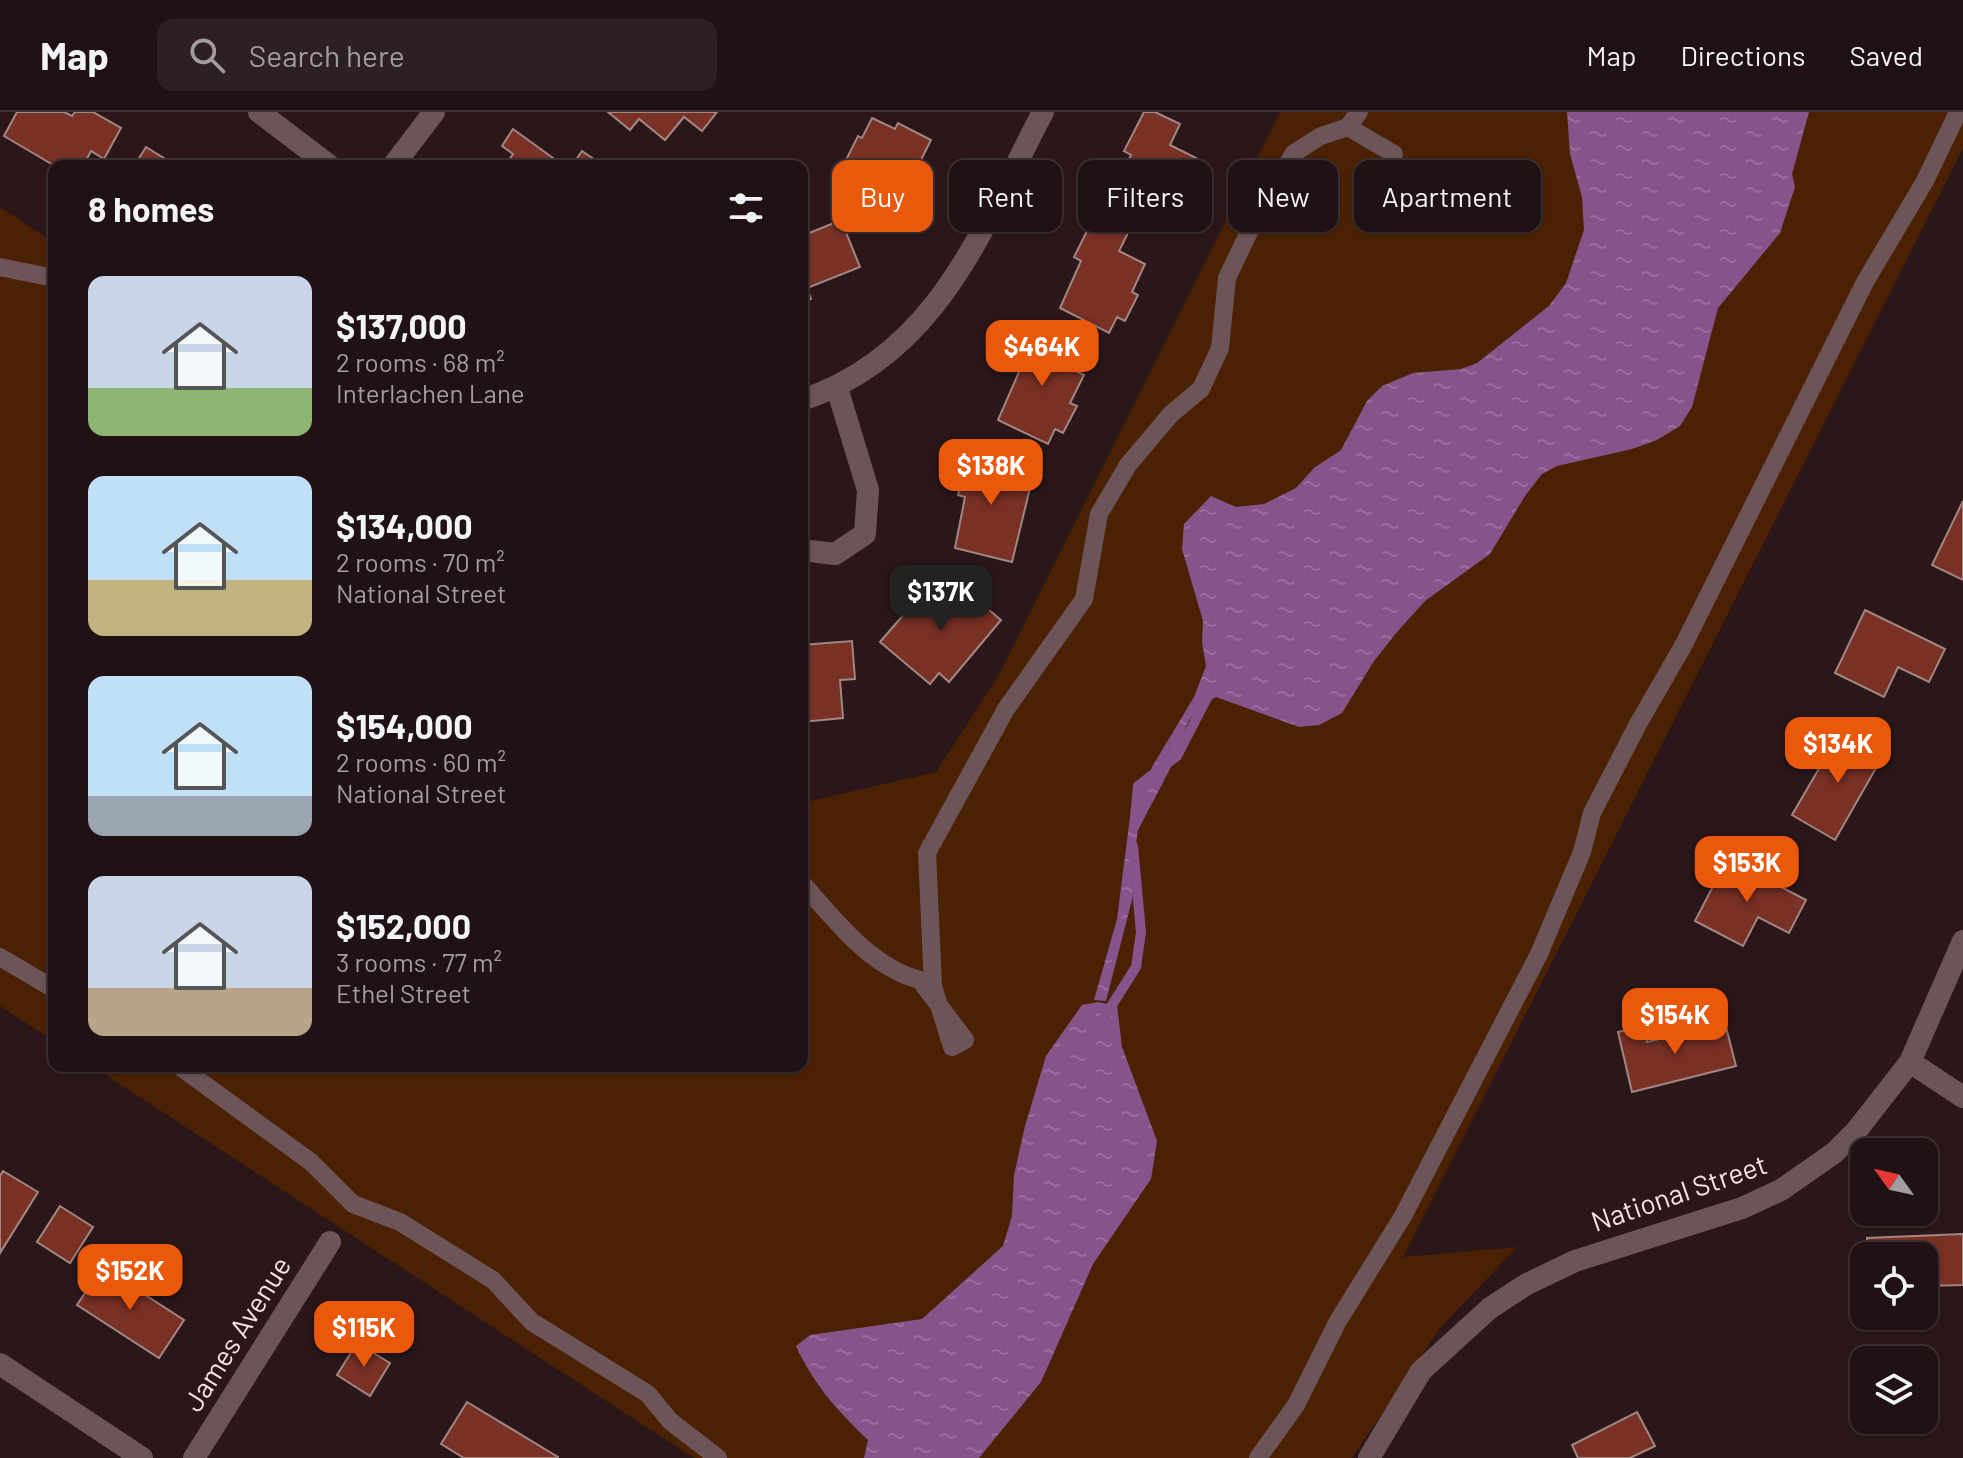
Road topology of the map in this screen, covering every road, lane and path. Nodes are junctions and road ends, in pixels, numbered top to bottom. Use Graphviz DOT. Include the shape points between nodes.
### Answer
graph roads {
  1 [pos="259,112"];
  2 [pos="434,112"];
  3 [pos="1043,112"];
  4 [pos="1958,112"];
  5 [pos="1353,120"];
  6 [pos="1394,154"];
  7 [pos="322,160"];
  8 [pos="398,160"];
  9 [pos="0,267"];
  10 [pos="48,277"];
  11 [pos="837,388"];
  12 [pos="808,398"];
  13 [pos="808,551"];
  14 [pos="808,890"];
  15 [pos="1963,941"];
  16 [pos="0,957"];
  17 [pos="48,985"];
  18 [pos="1910,1062"];
  19 [pos="187,1072"];
  20 [pos="1963,1097"];
  21 [pos="330,1242"];
  22 [pos="0,1364"];
  23 [pos="142,1458"];
  24 [pos="194,1458"];
  25 [pos="718,1458"];
  26 [pos="1258,1458"];
  27 [pos="1369,1458"];
  1 -- 7 [label="street"];
  2 -- 8 [label="street"];
  3 -- 11 [label="street" via="954,282 911,334"];
  4 -- 26 [label="lane" via="1592,813 1582,852 1539,954 1403,1216 1338,1321 1296,1405"];
  5 -- 6 [label="lane"];
  5 -- 14 [label="lane" via="1294,153 1259,211 1227,278 1220,348 1201,389 1171,414 1128,465 1099,514 1084,599 1006,709 927,853 933,986 946,1019 920,980 894,973"];
  9 -- 10 [label="lane"];
  11 -- 12 [label="street"];
  11 -- 13 [label="street" via="868,490 865,534 835,554"];
  15 -- 18 [label="street, National Street"];
  16 -- 17 [label="lane"];
  18 -- 20 [label="street"];
  18 -- 27 [label="street, National Street" via="1834,1153 1781,1190 1742,1208 1575,1261 1490,1308 1421,1371"];
  19 -- 25 [label="lane" via="311,1162 353,1204 400,1222 493,1280 532,1322 648,1394 670,1421"];
  21 -- 24 [label="street, James Avenue"];
  22 -- 23 [label="street"];
}
